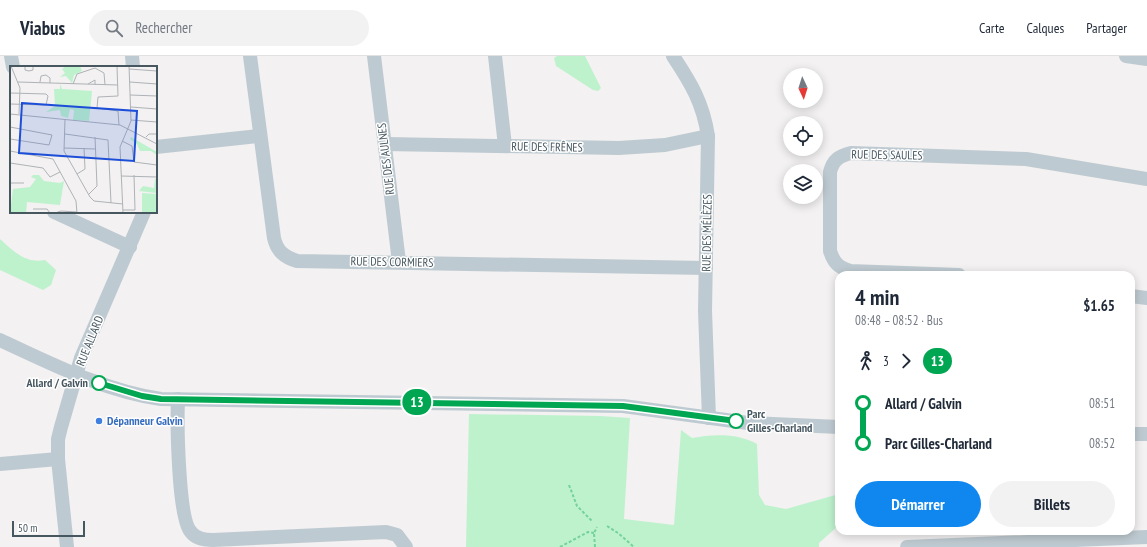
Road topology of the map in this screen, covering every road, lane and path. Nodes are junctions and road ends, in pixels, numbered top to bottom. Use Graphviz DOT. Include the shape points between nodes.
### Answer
graph roads {
  1 [pos="11,56"];
  2 [pos="132,56"];
  3 [pos="250,56"];
  4 [pos="374,56"];
  5 [pos="495,56"];
  6 [pos="673,56"];
  7 [pos="1126,56"];
  8 [pos="1147,59"];
  9 [pos="13,66"];
  10 [pos="133,66"];
  11 [pos="260,136"];
  12 [pos="708,136"];
  13 [pos="384,144"];
  14 [pos="506,146"];
  15 [pos="157,147"];
  16 [pos="1147,179"];
  17 [pos="56,213"];
  18 [pos="144,213"];
  19 [pos="130,247"];
  20 [pos="399,262"];
  21 [pos="706,268"];
  22 [pos="850,271"];
  23 [pos="1135,296"];
  24 [pos="1147,298"];
  25 [pos="0,340"];
  26 [pos="76,375"];
  27 [pos="178,400"];
  28 [pos="709,418"];
  29 [pos="835,426"];
  30 [pos="1135,434"];
  31 [pos="1147,434"];
  32 [pos="58,459"];
  33 [pos="0,464"];
  34 [pos="569,485"];
  35 [pos="592,521"];
  36 [pos="607,526"];
  37 [pos="597,527"];
  38 [pos="594,533"];
  39 [pos="1147,537"];
  40 [pos="67,547"];
  41 [pos="406,547"];
  42 [pos="560,547"];
  43 [pos="595,547"];
  44 [pos="634,547"];
  45 [pos="907,547"];
  1 -- 9 [label="street"];
  2 -- 10 [label="street"];
  3 -- 11 [label="street, RUE DES CORMIERS"];
  4 -- 13 [label="street, RUE DES AULNES"];
  5 -- 14 [label="street"];
  6 -- 12 [label="street, RUE DES MÉLÈZES" via="702,107"];
  7 -- 8 [label="street"];
  11 -- 15 [label="street"];
  11 -- 20 [label="street, RUE DES CORMIERS" via="274,238 276,247 284,256 298,260"];
  12 -- 14 [label="street, RUE DES FRÊNES" via="642,147"];
  12 -- 21 [label="street, RUE DES MÉLÈZES"];
  13 -- 14 [label="street, RUE DES FRÊNES"];
  13 -- 20 [label="street, RUE DES AULNES"];
  16 -- 22 [label="street, RUE DES SAULES" via="1014,159 851,153 841,156 832,164 830,172 830,251 833,262"];
  17 -- 19 [label="street"];
  18 -- 19 [label="street, RUE ALLARD"];
  19 -- 26 [label="street, RUE ALLARD" via="81,358"];
  20 -- 21 [label="street, RUE DES CORMIERS"];
  21 -- 28 [label="street, RUE DES MÉLÈZES"];
  23 -- 24 [label="street"];
  25 -- 26 [label="street"];
  26 -- 27 [label="street" via="142,396"];
  26 -- 32 [label="street, RUE ALLARD" via="58,439"];
  27 -- 28 [label="street" via="623,406"];
  27 -- 41 [label="street" via="178,449 185,521 191,533 197,537 213,540 386,532 397,535"];
  28 -- 29 [label="street" via="782,425"];
  30 -- 31 [label="street"];
  32 -- 33 [label="street"];
  32 -- 40 [label="street, RUE ALLARD"];
  34 -- 35 [label="path" via="577,506"];
  36 -- 44 [label="path"];
  37 -- 38 [label="path"];
  38 -- 42 [label="path" via="588,532"];
  38 -- 43 [label="path"];
  39 -- 45 [label="street"];
}
